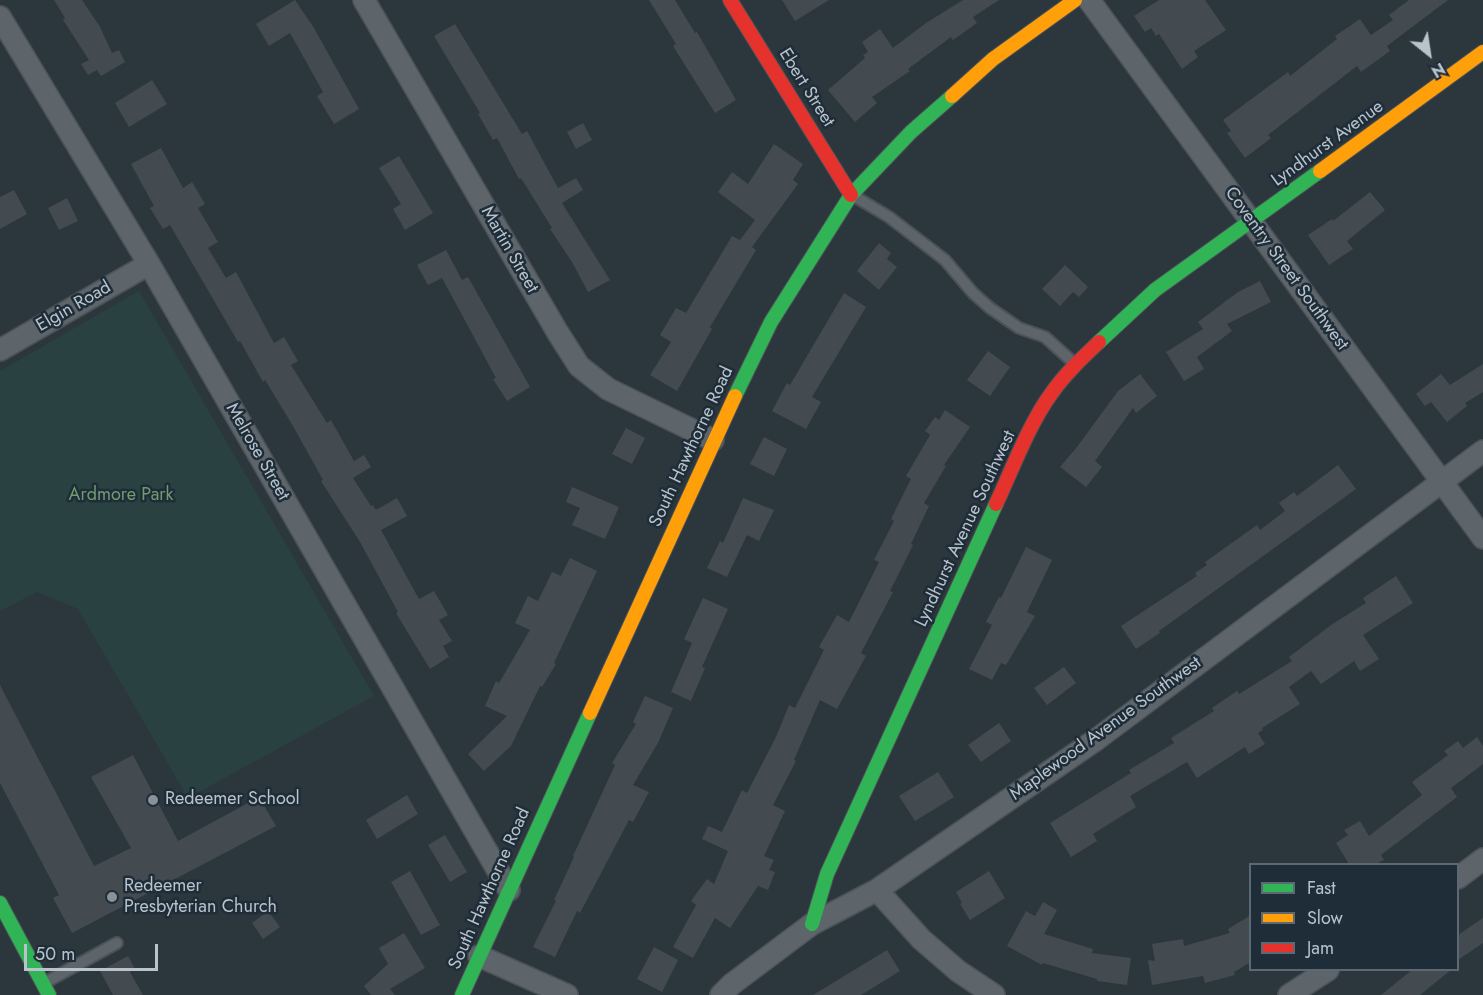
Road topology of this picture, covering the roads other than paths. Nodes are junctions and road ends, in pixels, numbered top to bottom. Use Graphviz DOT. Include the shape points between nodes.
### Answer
graph roads {
  1 [pos="364,0"];
  2 [pos="730,0"];
  3 [pos="1075,0"];
  4 [pos="1089,0"];
  5 [pos="0,17"];
  6 [pos="1483,52"];
  7 [pos="851,195"];
  8 [pos="1252,221"];
  9 [pos="149,264"];
  10 [pos="0,350"];
  11 [pos="1076,365"];
  12 [pos="713,440"];
  13 [pos="1483,451"];
  14 [pos="1442,481"];
  15 [pos="1483,538"];
  16 [pos="1483,859"];
  17 [pos="1459,877"];
  18 [pos="509,890"];
  19 [pos="877,890"];
  20 [pos="0,903"];
  21 [pos="812,924"];
  22 [pos="117,943"];
  23 [pos="479,956"];
  24 [pos="1325,971"];
  25 [pos="46,989"];
  26 [pos="462,995"];
  27 [pos="567,995"];
  28 [pos="721,995"];
  29 [pos="994,995"];
  30 [pos="1289,995"];
  1 -- 12 [label="street, Martin Street" via="579,366 608,389"];
  2 -- 7 [label="street, Ebert Street"];
  3 -- 7 [label="street, South Hawthorne Road" via="993,59 910,132"];
  4 -- 8 [label="street, Coventry Street Southwest"];
  5 -- 9 [label="street, Melrose Street"];
  6 -- 8 [label="street, Lyndhurst Avenue"];
  7 -- 11 [label="lane" via="889,217 945,260 990,308 1019,328 1045,337"];
  7 -- 12 [label="street, South Hawthorne Road" via="771,322"];
  8 -- 11 [label="street, Lyndhurst Avenue Southwest" via="1155,290"];
  8 -- 14 [label="street, Coventry Street Southwest"];
  9 -- 10 [label="street, Elgin Road"];
  9 -- 18 [label="street, Melrose Street"];
  11 -- 21 [label="street, Lyndhurst Avenue Southwest" via="1050,395 1025,441 826,874"];
  12 -- 18 [label="street, South Hawthorne Road"];
  13 -- 14 [label="street, Maplewood Avenue Southwest"];
  14 -- 15 [label="street, Coventry Street Southwest"];
  14 -- 19 [label="street, Maplewood Avenue Southwest" via="1097,739"];
  16 -- 17 [label="street"];
  18 -- 23 [label="street, South Hawthorne Road"];
  19 -- 21 [label="street, Maplewood Avenue Southwest"];
  19 -- 29 [label="street" via="921,939"];
  20 -- 25 [label="street"];
  21 -- 28 [label="street, Maplewood Avenue Southwest"];
  22 -- 25 [label="lane"];
  23 -- 26 [label="street, South Hawthorne Road"];
  23 -- 27 [label="street"];
  24 -- 30 [label="street"];
}
